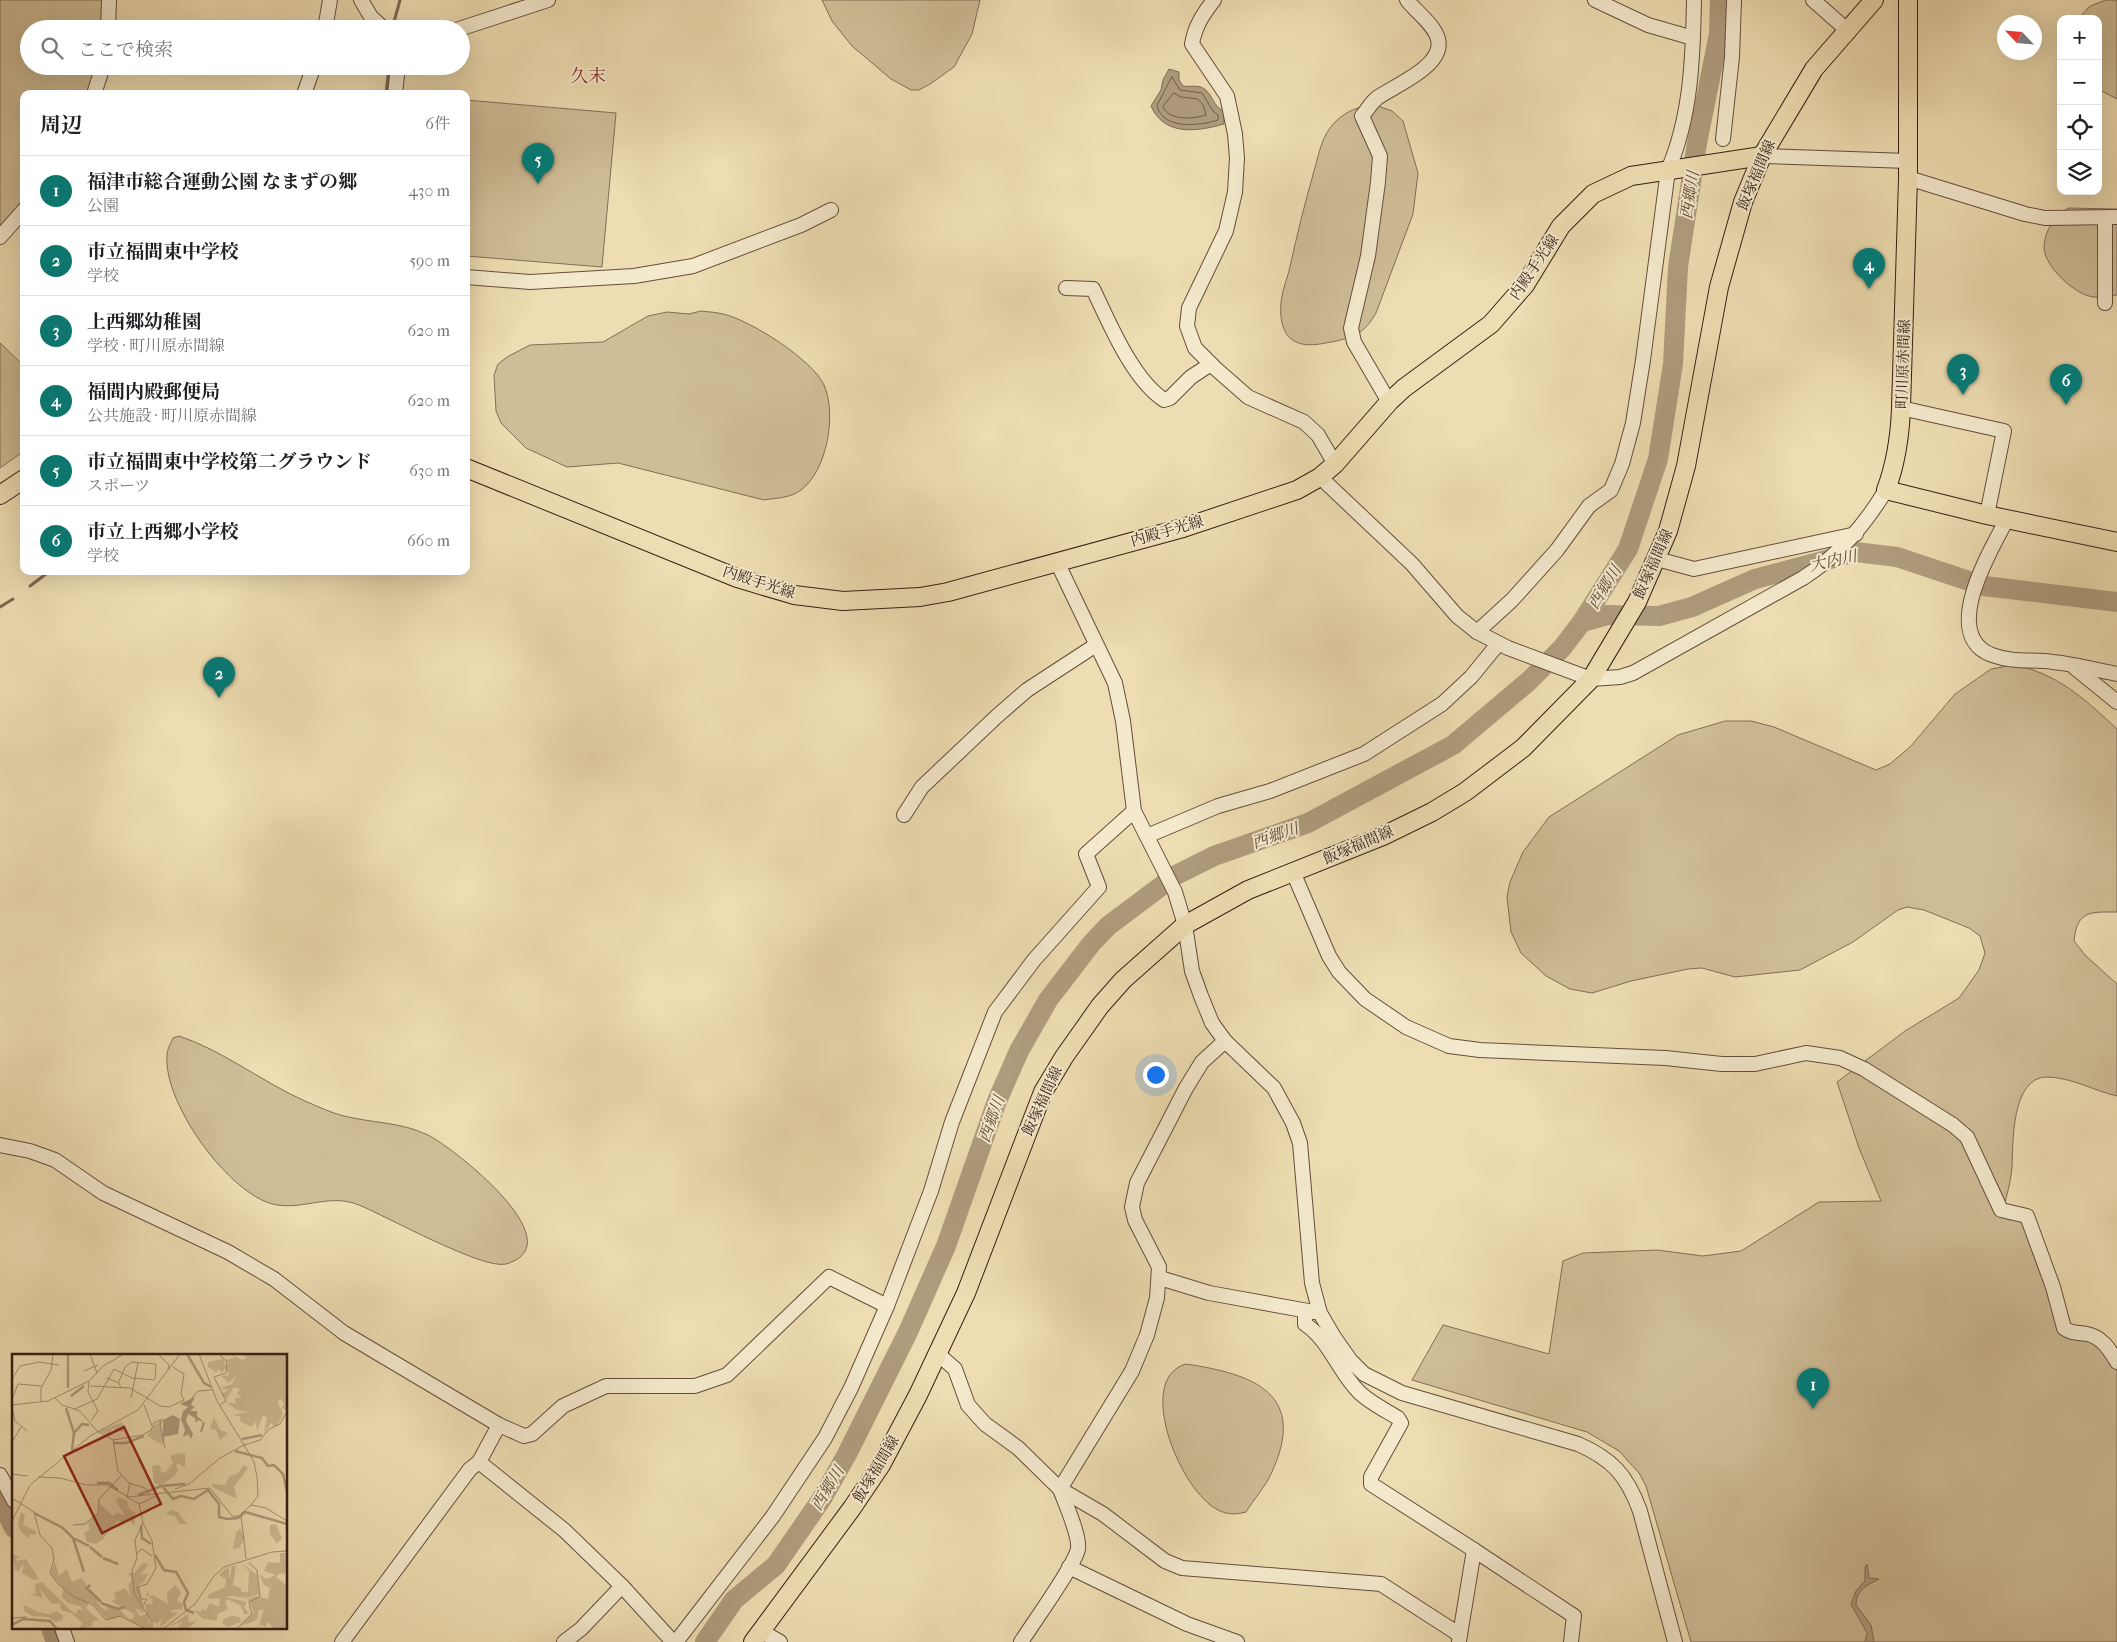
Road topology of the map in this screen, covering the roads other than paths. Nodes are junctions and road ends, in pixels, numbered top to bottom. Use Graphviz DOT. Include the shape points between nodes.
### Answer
graph roads {
  1 [pos="109,0"];
  2 [pos="330,0"];
  3 [pos="361,0"];
  4 [pos="548,0"];
  5 [pos="1214,0"];
  6 [pos="1407,0"];
  7 [pos="1595,0"];
  8 [pos="1694,0"];
  9 [pos="1734,0"];
  10 [pos="1813,0"];
  11 [pos="1874,0"];
  12 [pos="1908,0"];
  13 [pos="108,20"];
  14 [pos="327,20"];
  15 [pos="374,20"];
  16 [pos="470,25"];
  17 [pos="1847,30"];
  18 [pos="1693,38"];
  19 [pos="100,75"];
  20 [pos="311,75"];
  21 [pos="397,75"];
  22 [pos="95,90"];
  23 [pos="305,90"];
  24 [pos="395,90"];
  25 [pos="1723,139"];
  26 [pos="1762,156"];
  27 [pos="1670,170"];
  28 [pos="1908,170"];
  29 [pos="831,210"];
  30 [pos="20,214"];
  31 [pos="2111,218"];
  32 [pos="0,237"];
  33 [pos="470,277"];
  34 [pos="1066,288"];
  35 [pos="2105,303"];
  36 [pos="1211,364"];
  37 [pos="1388,402"];
  38 [pos="1901,408"];
  39 [pos="1335,464"];
  40 [pos="470,470"];
  41 [pos="1320,477"];
  42 [pos="20,481"];
  43 [pos="1886,490"];
  44 [pos="0,495"];
  45 [pos="1988,515"];
  46 [pos="2007,519"];
  47 [pos="1856,534"];
  48 [pos="2117,542"];
  49 [pos="1657,559"];
  50 [pos="1057,562"];
  51 [pos="1477,632"];
  52 [pos="1096,645"];
  53 [pos="1503,646"];
  54 [pos="2074,667"];
  55 [pos="2117,674"];
  56 [pos="1591,679"];
  57 [pos="2117,702"];
  58 [pos="1134,811"];
  59 [pos="904,815"];
  60 [pos="1150,841"];
  61 [pos="1293,872"];
  62 [pos="1185,925"];
  63 [pos="1225,1041"];
  64 [pos="0,1145"];
  65 [pos="1160,1278"];
  66 [pos="887,1306"];
  67 [pos="1305,1311"];
  68 [pos="1320,1313"];
  69 [pos="938,1354"];
  70 [pos="2117,1362"];
  71 [pos="500,1425"];
  72 [pos="479,1462"];
  73 [pos="0,1475"];
  74 [pos="1060,1489"];
  75 [pos="12,1497"];
  76 [pos="1474,1550"];
  77 [pos="1069,1568"];
  78 [pos="622,1586"];
  79 [pos="63,1630"];
  80 [pos="757,1637"];
  81 [pos="1460,1638"];
  82 [pos="67,1642"];
  83 [pos="342,1642"];
  84 [pos="564,1642"];
  85 [pos="674,1642"];
  86 [pos="780,1642"];
  87 [pos="1021,1642"];
  88 [pos="1236,1642"];
  89 [pos="1571,1642"];
  90 [pos="1675,1642"];
  1 -- 13 [label="street"];
  2 -- 14 [label="street"];
  3 -- 15 [label="street"];
  4 -- 16 [label="street"];
  5 -- 36 [label="street" via="1200,18 1192,44 1227,96 1237,150 1235,192 1226,231 1189,308 1187,326 1195,348"];
  6 -- 37 [label="street" via="1432,29 1438,40 1437,49 1422,71 1376,99 1362,116 1380,156 1368,256 1351,328 1354,342"];
  7 -- 18 [label="street" via="1648,25"];
  8 -- 18 [label="street"];
  9 -- 25 [label="street" via="1732,57"];
  10 -- 17 [label="street"];
  11 -- 17 [label="main road, 飯塚福間線"];
  12 -- 28 [label="main road, 町川原赤間線"];
  17 -- 26 [label="main road, 飯塚福間線" via="1814,69"];
  18 -- 27 [label="street" via="1688,104"];
  19 -- 22 [label="street"];
  20 -- 23 [label="street"];
  21 -- 24 [label="street"];
  26 -- 27 [label="main road, 内殿手光線"];
  26 -- 28 [label="street"];
  26 -- 49 [label="main road, 飯塚福間線" via="1743,202 1719,286 1686,466"];
  27 -- 37 [label="main road, 内殿手光線" via="1631,176 1593,194 1561,226 1525,285 1491,324"];
  27 -- 51 [label="street" via="1644,360 1622,464 1611,490 1588,506 1556,550 1512,600"];
  28 -- 31 [label="street" via="2025,214 2045,218"];
  28 -- 38 [label="main road, 町川原赤間線"];
  29 -- 33 [label="street" via="801,225 693,266 634,276 530,282"];
  30 -- 32 [label="street"];
  31 -- 35 [label="street"];
  34 -- 36 [label="street" via="1093,288 1116,337 1157,395 1164,400"];
  36 -- 39 [label="street" via="1248,397 1304,422 1318,435"];
  37 -- 39 [label="main road, 内殿手光線"];
  38 -- 43 [label="main road, 町川原赤間線" via="1900,440"];
  38 -- 45 [label="street" via="2004,431"];
  39 -- 41 [label="main road, 内殿手光線"];
  40 -- 50 [label="main road, 内殿手光線" via="737,578 818,599 920,597"];
  41 -- 50 [label="main road, 内殿手光線" via="1297,490 1183,528"];
  41 -- 51 [label="street" via="1372,524 1457,616"];
  42 -- 44 [label="main road"];
  43 -- 45 [label="main road"];
  43 -- 47 [label="street"];
  45 -- 46 [label="main road"];
  46 -- 48 [label="main road"];
  46 -- 54 [label="street" via="1980,571 1968,620 1970,632 1977,644 1991,654 2023,662 2051,661"];
  47 -- 49 [label="street" via="1694,568"];
  47 -- 56 [label="street" via="1825,564 1645,667 1620,677"];
  49 -- 56 [label="main road, 飯塚福間線"];
  50 -- 52 [label="street"];
  51 -- 53 [label="street"];
  52 -- 58 [label="street" via="1115,683"];
  52 -- 59 [label="street" via="1027,690 996,716 922,787"];
  53 -- 56 [label="street"];
  53 -- 60 [label="street" via="1442,704 1364,754 1270,791 1218,806"];
  54 -- 55 [label="street"];
  54 -- 57 [label="street"];
  56 -- 61 [label="main road, 飯塚福間線" via="1523,748 1465,792 1383,836"];
  58 -- 60 [label="street"];
  58 -- 66 [label="street" via="1086,854 1099,887 1034,960 996,1012 952,1122 931,1191"];
  60 -- 62 [label="street" via="1175,892"];
  61 -- 62 [label="main road, 飯塚福間線" via="1248,890"];
  61 -- 70 [label="street" via="1339,972 1365,999 1406,1027 1448,1046 1722,1064 1755,1064 1806,1053 1840,1058 1864,1069 1967,1137 2000,1210 2027,1216 2054,1287 2064,1328 2100,1340"];
  62 -- 63 [label="street" via="1192,971 1212,1023"];
  62 -- 69 [label="main road, 飯塚福間線" via="1123,980 1088,1021 1043,1092 966,1292"];
  63 -- 65 [label="street" via="1202,1062 1137,1183 1132,1207 1135,1220 1156,1261"];
  63 -- 68 [label="street" via="1274,1088 1293,1122 1300,1143 1312,1283"];
  64 -- 71 [label="street" via="55,1160 103,1193 228,1252 281,1284 344,1334"];
  65 -- 67 [label="street" via="1210,1293"];
  65 -- 74 [label="street" via="1150,1326 1132,1371"];
  66 -- 71 [label="street" via="829,1277 719,1379 681,1387 606,1386 562,1406 532,1434 517,1435"];
  66 -- 85 [label="street" via="852,1388 816,1452 773,1516"];
  67 -- 68 [label="street"];
  67 -- 76 [label="street" via="1305,1324 1327,1346 1359,1393 1398,1418 1401,1424 1371,1477 1371,1484"];
  68 -- 90 [label="street" via="1351,1361 1381,1384 1578,1444 1614,1465 1634,1495 1640,1511"];
  69 -- 74 [label="street" via="955,1370 968,1405 985,1424 1018,1448"];
  69 -- 80 [label="main road, 飯塚福間線" via="881,1465"];
  71 -- 72 [label="street"];
  72 -- 78 [label="street" via="564,1530"];
  72 -- 83 [label="street" via="470,1469"];
  73 -- 75 [label="street"];
  74 -- 77 [label="street" via="1077,1538 1078,1549"];
  74 -- 81 [label="street" via="1103,1514 1165,1561 1182,1568 1381,1584"];
  76 -- 81 [label="street"];
  76 -- 89 [label="street" via="1574,1616"];
  77 -- 87 [label="street"];
  77 -- 88 [label="street" via="1187,1624"];
  78 -- 84 [label="street"];
  78 -- 85 [label="street"];
  79 -- 82 [label="street"];
  80 -- 86 [label="street"];
}
